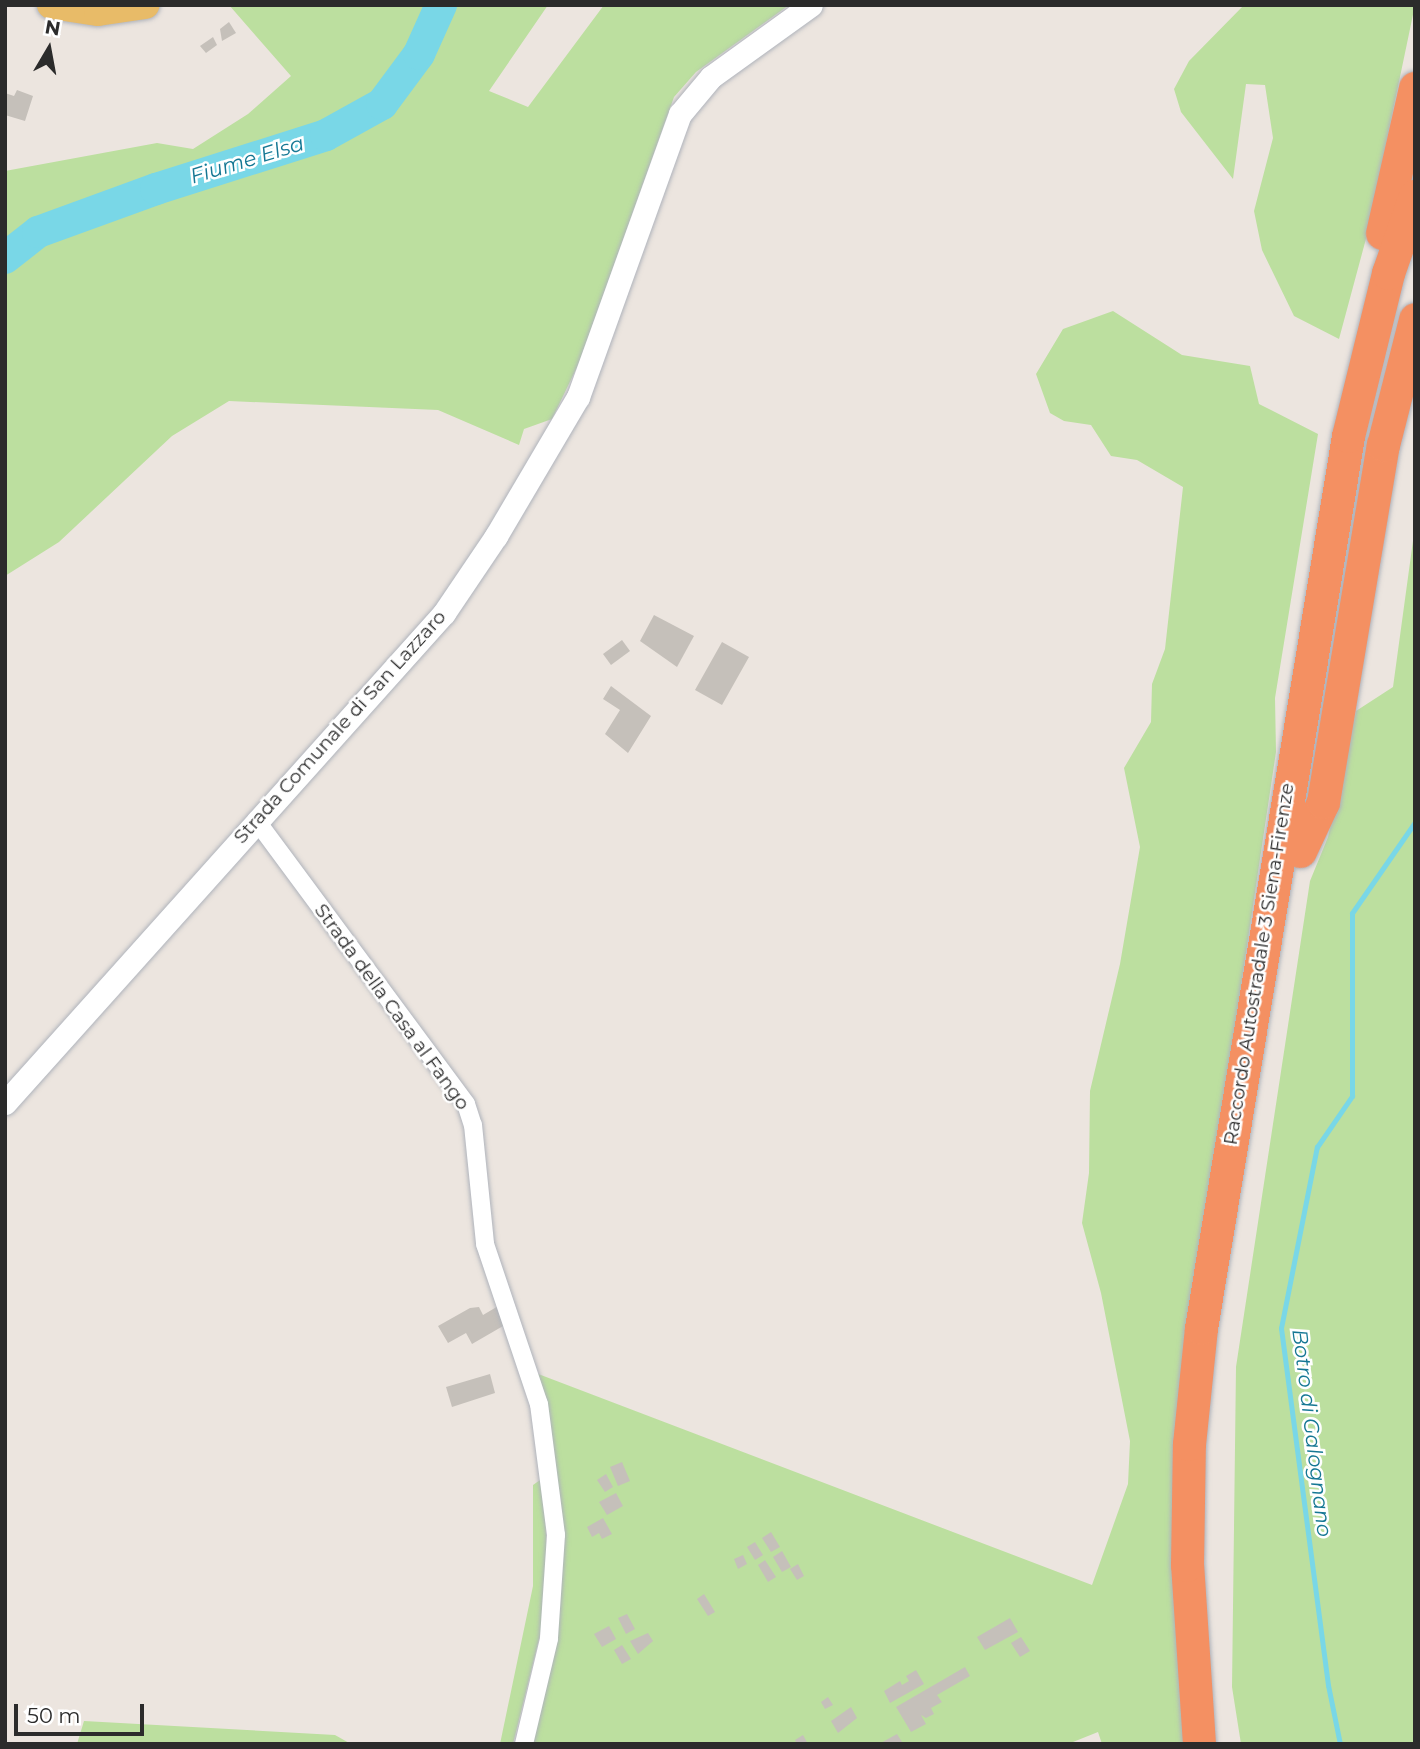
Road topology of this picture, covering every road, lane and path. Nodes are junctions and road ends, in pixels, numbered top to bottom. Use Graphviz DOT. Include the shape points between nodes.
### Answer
graph roads {
  1 [pos="51,5"];
  2 [pos="145,5"];
  3 [pos="811,5"];
  4 [pos="99,8"];
  5 [pos="1415,88"];
  6 [pos="1415,196"];
  7 [pos="1415,256"];
  8 [pos="1415,319"];
  9 [pos="1294,748"];
  10 [pos="256,820"];
  11 [pos="1300,851"];
  12 [pos="5,1103"];
  13 [pos="524,1744"];
  14 [pos="1199,1744"];
  15 [pos="1222,1744"];
  1 -- 4 [label="main road"];
  2 -- 4 [label="main road"];
  3 -- 10 [label="street, Strada Comunale di San Lazzaro" via="710,77 686,104 668,140 585,381 544,457 435,625"];
  5 -- 9 [label="highway" via="1325,479 1287,704"];
  6 -- 9 [label="highway, Raccordo Autostradale 3 Siena-Firenze" via="1388,273 1348,436"];
  7 -- 11 [label="highway, Raccordo Autostradale 3 Siena-Firenze" via="1386,359 1359,492"];
  8 -- 11 [label="highway" via="1383,445 1323,802"];
  9 -- 14 [label="highway, Raccordo Autostradale 3 Siena-Firenze" via="1203,1314 1190,1431 1187,1565"];
  10 -- 12 [label="street, Strada Comunale di San Lazzaro" via="72,1033"];
  10 -- 13 [label="street, Strada della Casa al Fango" via="466,1104 473,1125 485,1244 539,1404 556,1535 549,1639"];
  11 -- 15 [label="highway, Raccordo Autostradale 3 Siena-Firenze" via="1219,1337 1212,1408 1209,1612"];
}
